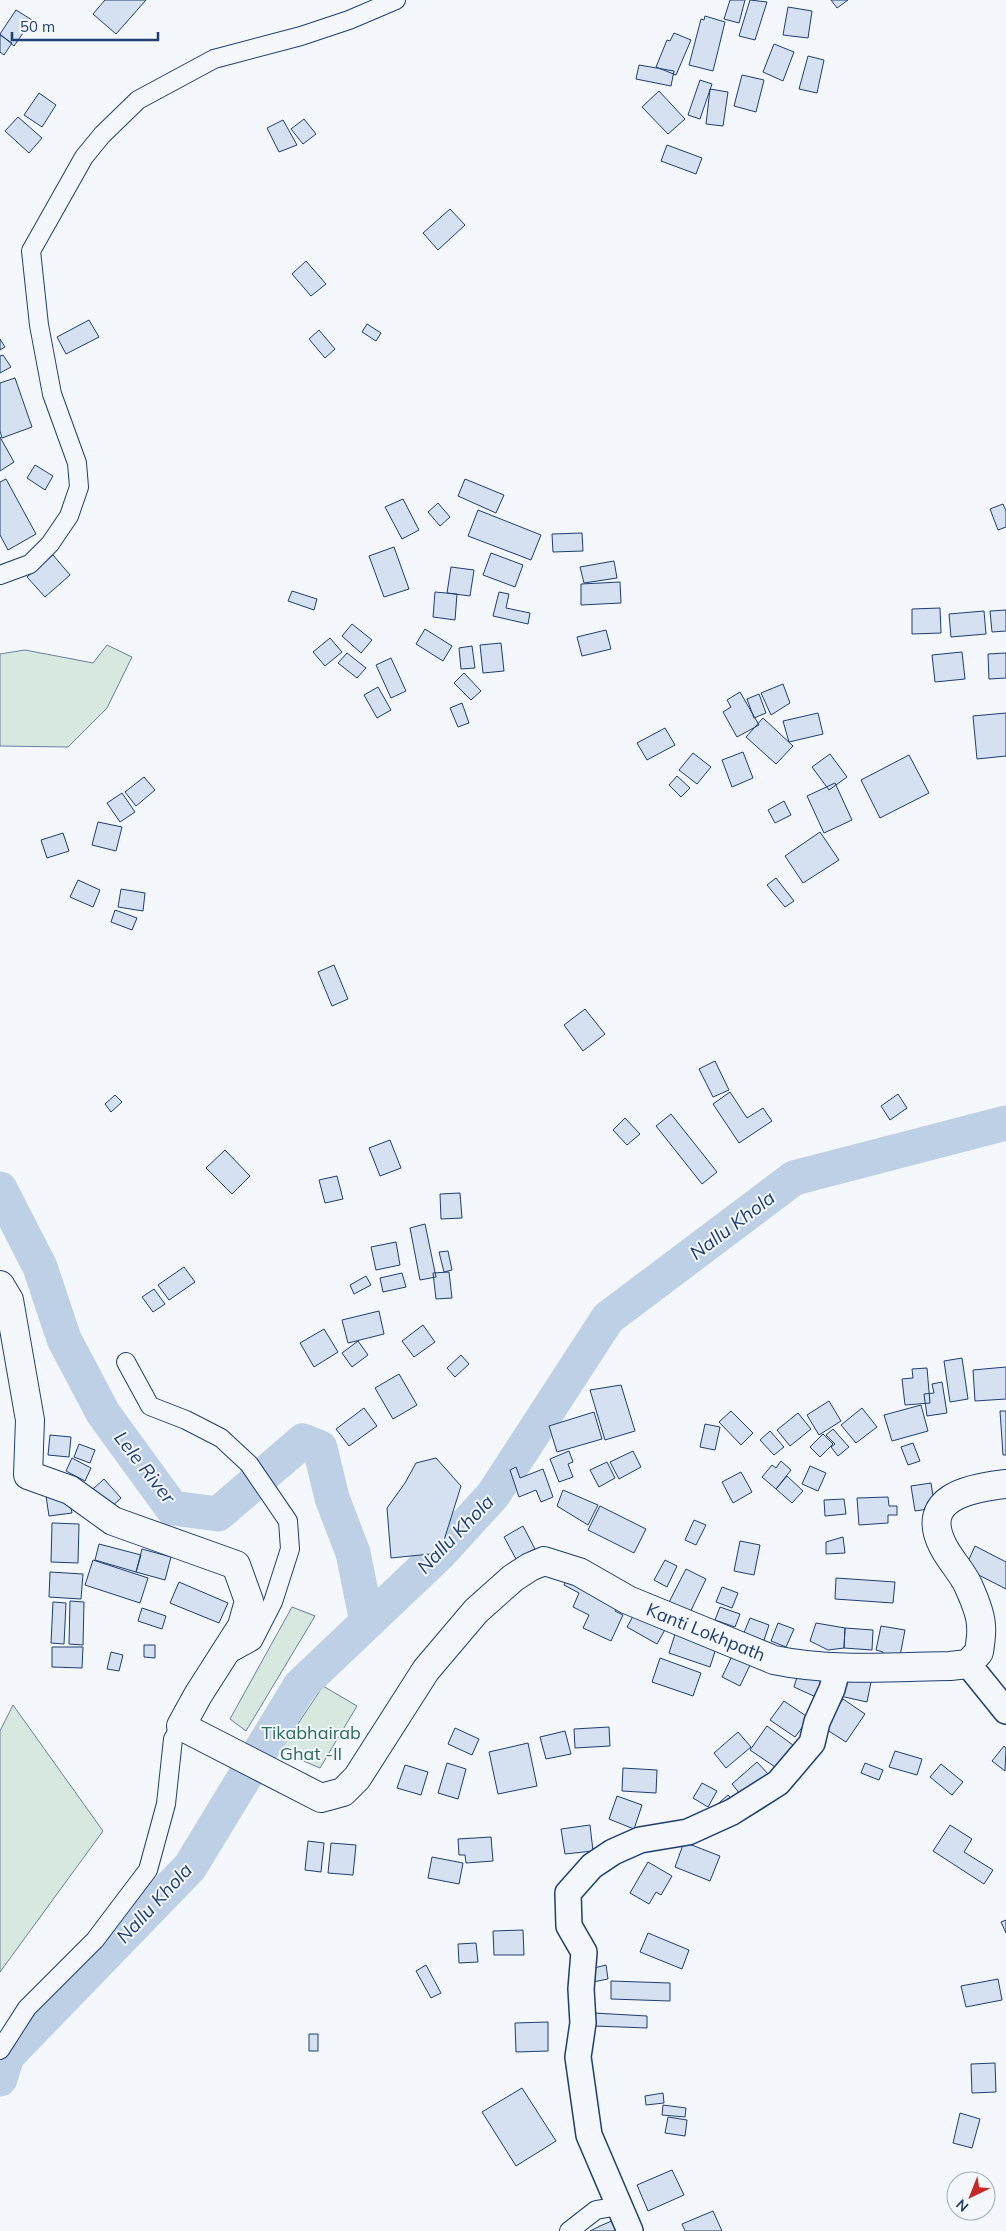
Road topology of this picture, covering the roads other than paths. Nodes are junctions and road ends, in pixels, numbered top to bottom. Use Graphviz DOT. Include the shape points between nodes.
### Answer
graph roads {
  1 [pos="396,0"];
  2 [pos="0,575"];
  3 [pos="0,1285"];
  4 [pos="126,1362"];
  5 [pos="1006,1484"];
  6 [pos="219,1660"];
  7 [pos="968,1664"];
  8 [pos="838,1667"];
  9 [pos="1006,1710"];
  10 [pos="181,1726"];
  11 [pos="0,2050"];
  12 [pos="619,2206"];
  13 [pos="569,2231"];
  14 [pos="630,2231"];
  1 -- 2 [label="street" via="349,20 214,60 138,100 84,157 31,251 39,325 52,394 77,463 79,487 69,516 50,544 30,564"];
  3 -- 6 [label="main road" via="9,1300 30,1420 28,1475 70,1490 113,1521 236,1565 249,1601 242,1626"];
  4 -- 6 [label="street" via="150,1406 221,1438 248,1464 288,1521 290,1550 273,1602 252,1641"];
  5 -- 7 [label="main road" via="978,1487 956,1495 941,1507 936,1519 940,1539 967,1584 981,1624 979,1652"];
  6 -- 10 [label="main road"];
  7 -- 8 [label="main road, Kanti Lokhpath"];
  7 -- 9 [label="main road"];
  8 -- 10 [label="main road, Kanti Lokhpath" via="789,1663 754,1653 628,1600 579,1572 544,1561 513,1578 476,1611 426,1670 357,1778 343,1792 320,1798"];
  8 -- 12 [label="main road" via="812,1743 778,1783 732,1812 688,1832 640,1840 614,1852 592,1866 568,1893 569,1926 584,1952 583,2022 578,2057 589,2135"];
  10 -- 11 [label="street" via="173,1739 166,1804 148,1870 95,1940 27,2008"];
  12 -- 13 [label="street" via="596,2210"];
  12 -- 14 [label="main road"];
}
